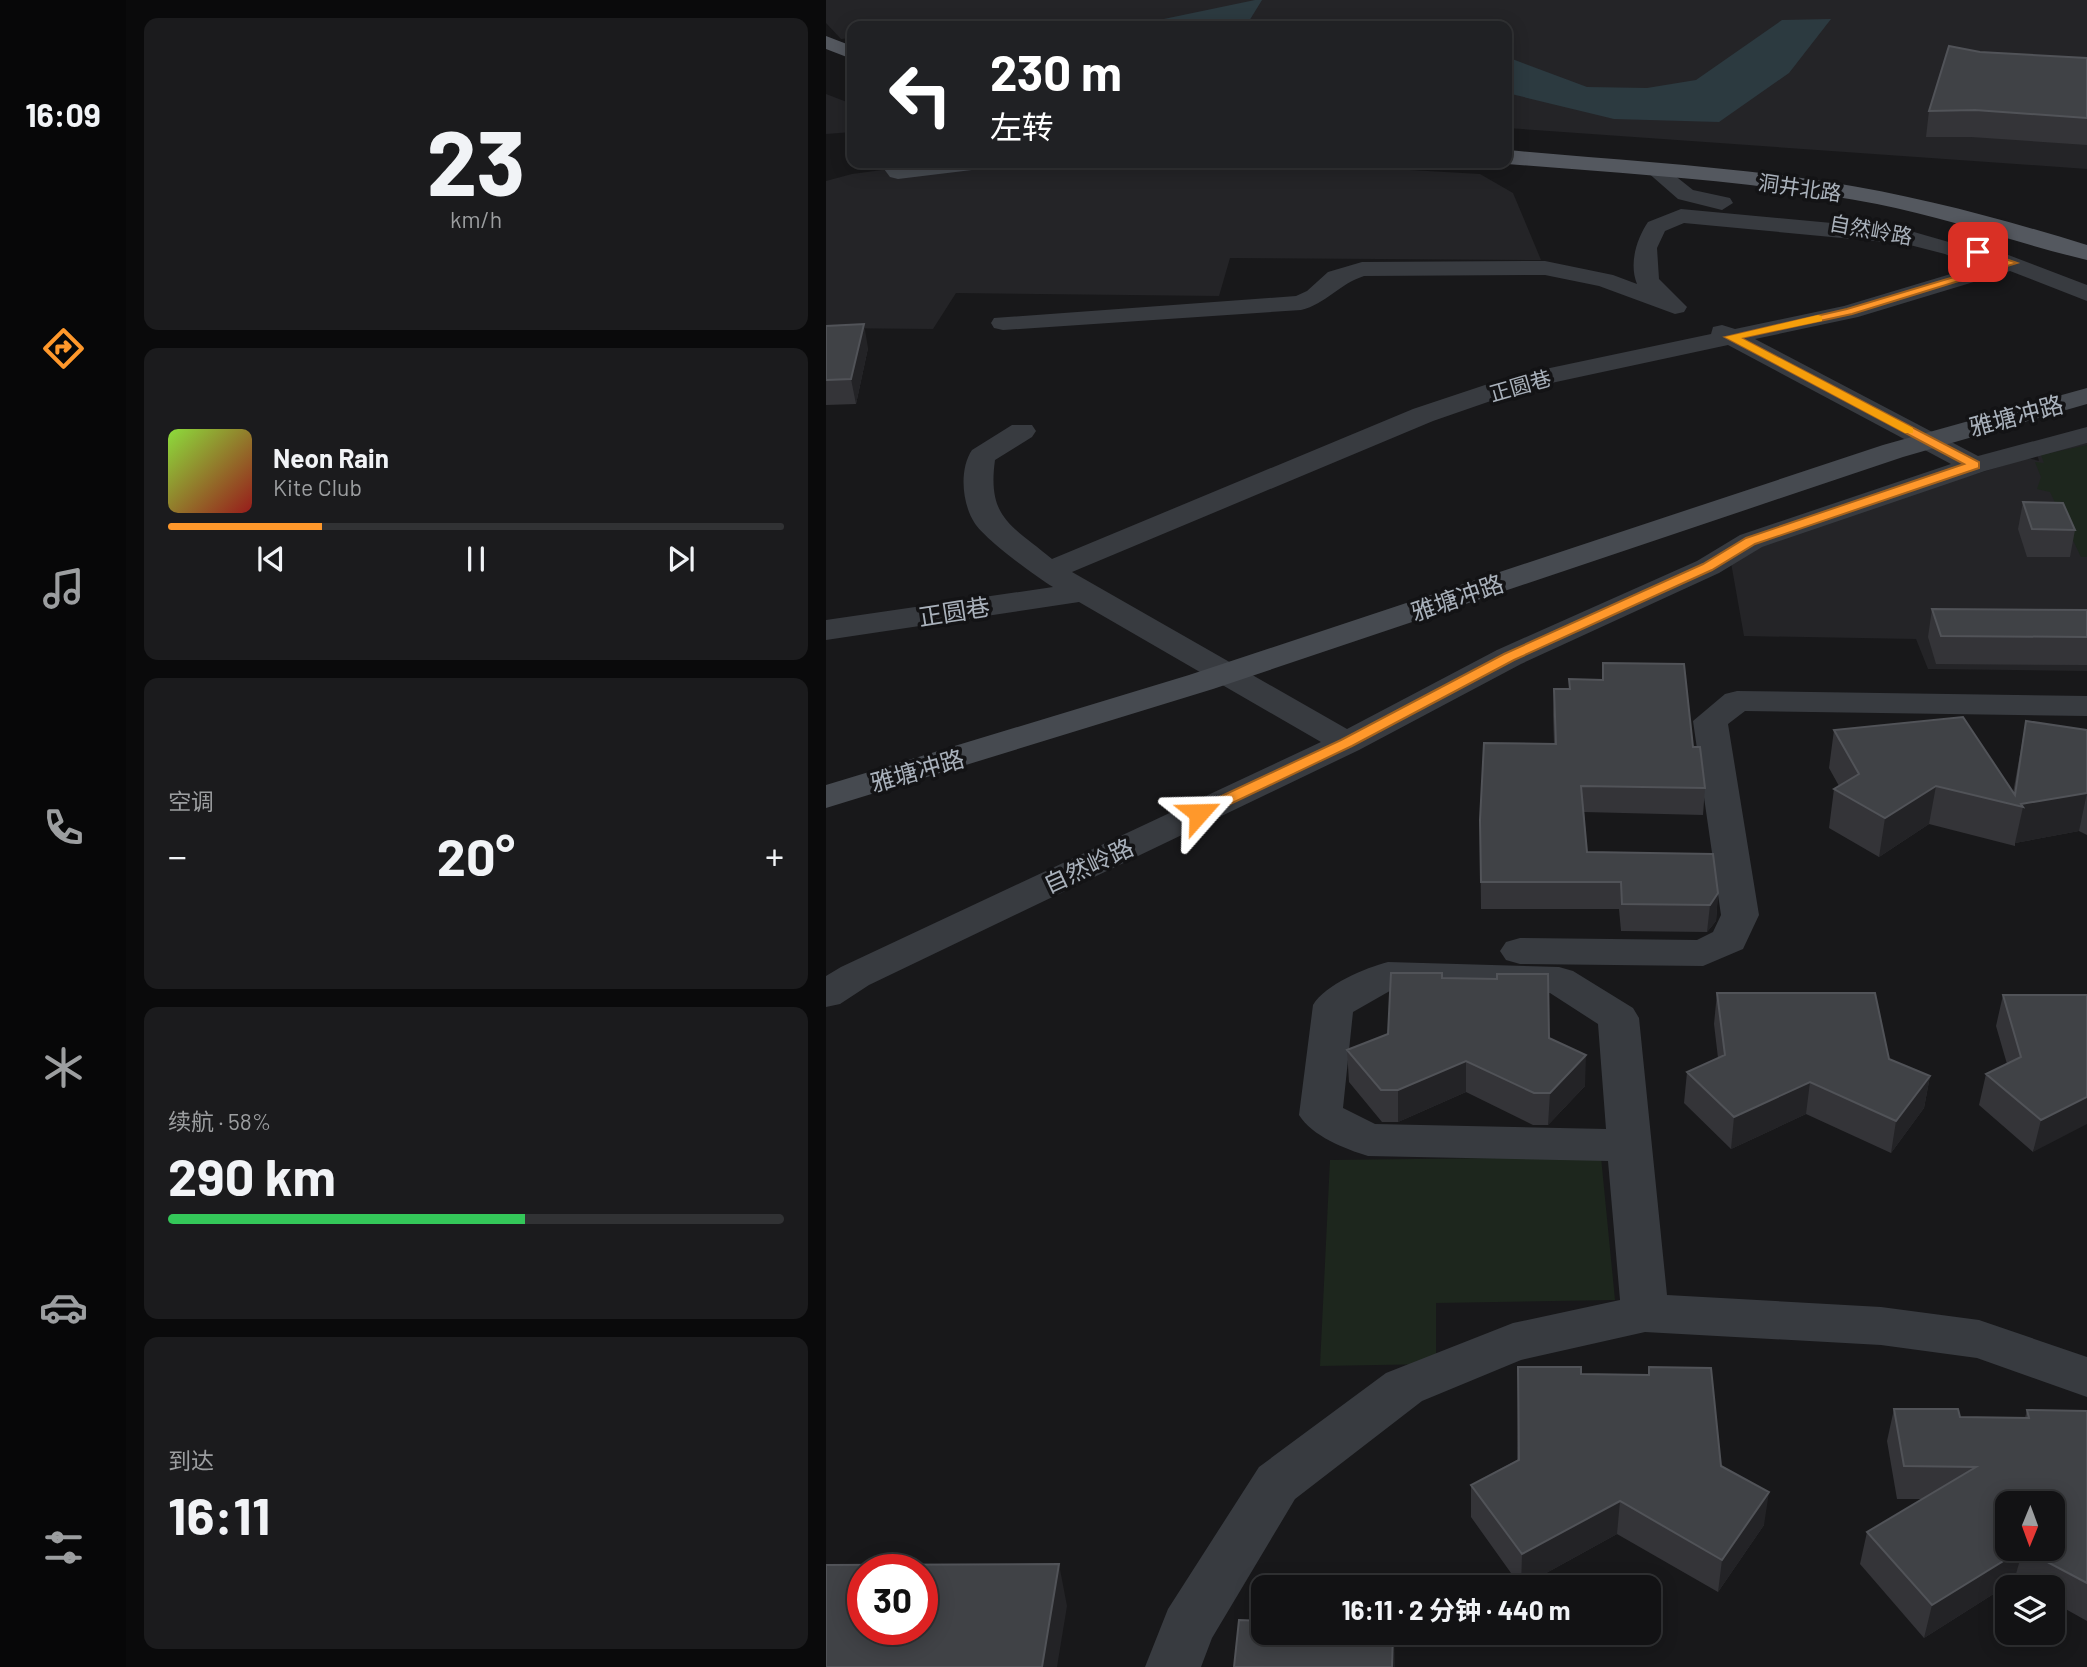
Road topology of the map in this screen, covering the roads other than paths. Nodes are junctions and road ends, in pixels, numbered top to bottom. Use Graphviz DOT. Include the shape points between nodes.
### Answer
graph roads {
  1 [pos="826,41"];
  2 [pos="847,51"];
  3 [pos="1512,140"];
  4 [pos="1512,157"];
  5 [pos="903,168"];
  6 [pos="931,168"];
  7 [pos="1657,171"];
  8 [pos="1928,186"];
  9 [pos="2087,253"];
  10 [pos="2004,266"];
  11 [pos="2087,294"];
  12 [pos="1675,307"];
  13 [pos="1003,323"];
  14 [pos="1730,337"];
  15 [pos="2087,376"];
  16 [pos="2087,396"];
  17 [pos="1022,431"];
  18 [pos="1913,433"];
  19 [pos="2087,435"];
  20 [pos="1975,465"];
  21 [pos="1048,571"];
  22 [pos="1082,592"];
  23 [pos="826,631"];
  24 [pos="1199,658"];
  25 [pos="1227,675"];
  26 [pos="2087,706"];
  27 [pos="1347,743"];
  28 [pos="826,769"];
  29 [pos="826,797"];
  30 [pos="1520,951"];
  31 [pos="826,995"];
  32 [pos="1629,1144"];
  33 [pos="1645,1313"];
  34 [pos="2087,1377"];
  35 [pos="1173,1667"];
  1 -- 2 [label="main road"];
  3 -- 8 [label="main road, 洞井北路" via="1813,168"];
  4 -- 7 [label="main road, 洞井北路"];
  5 -- 6 [label="street" via="895,169"];
  7 -- 9 [label="main road, 洞井北路" via="1875,197"];
  7 -- 10 [label="street, 自然岭路" via="1676,191 1692,198 1914,236"];
  10 -- 11 [label="street, 自然岭路"];
  10 -- 12 [label="street" via="1907,237 1681,216 1656,226 1646,248 1647,281"];
  10 -- 14 [label="street, 正圆巷" via="1849,312"];
  12 -- 13 [label="street" via="1605,280 1545,268 1362,269 1336,277 1301,303"];
  12 -- 14 [label="street"];
  14 -- 18 [label="street"];
  14 -- 21 [label="street, 正圆巷" via="1521,382 1423,415"];
  15 -- 18 [label="street, 雅塘冲路"];
  16 -- 18 [label="street, 雅塘冲路"];
  17 -- 21 [label="street" via="982,456 977,487 987,520"];
  18 -- 20 [label="street"];
  18 -- 24 [label="street, 雅塘冲路"];
  18 -- 25 [label="street, 雅塘冲路"];
  19 -- 20 [label="street, 自然岭路"];
  20 -- 27 [label="street, 自然岭路" via="1751,541 1708,567 1509,657"];
  21 -- 22 [label="street"];
  22 -- 23 [label="street, 正圆巷"];
  22 -- 24 [label="street"];
  24 -- 25 [label="street"];
  24 -- 28 [label="street, 雅塘冲路"];
  25 -- 27 [label="street"];
  25 -- 29 [label="street, 雅塘冲路"];
  26 -- 30 [label="street" via="1737,701 1710,721 1740,915 1729,940 1703,953"];
  27 -- 31 [label="street, 自然岭路" via="855,976"];
  32 -- 32 [label="street" via="1618,1018 1559,979 1388,975 1333,1005 1321,1115 1368,1140"];
  32 -- 33 [label="street"];
  33 -- 34 [label="street" via="1881,1326 1979,1339"];
  33 -- 35 [label="street" via="1513,1342 1404,1387 1277,1483 1188,1628"];
}
